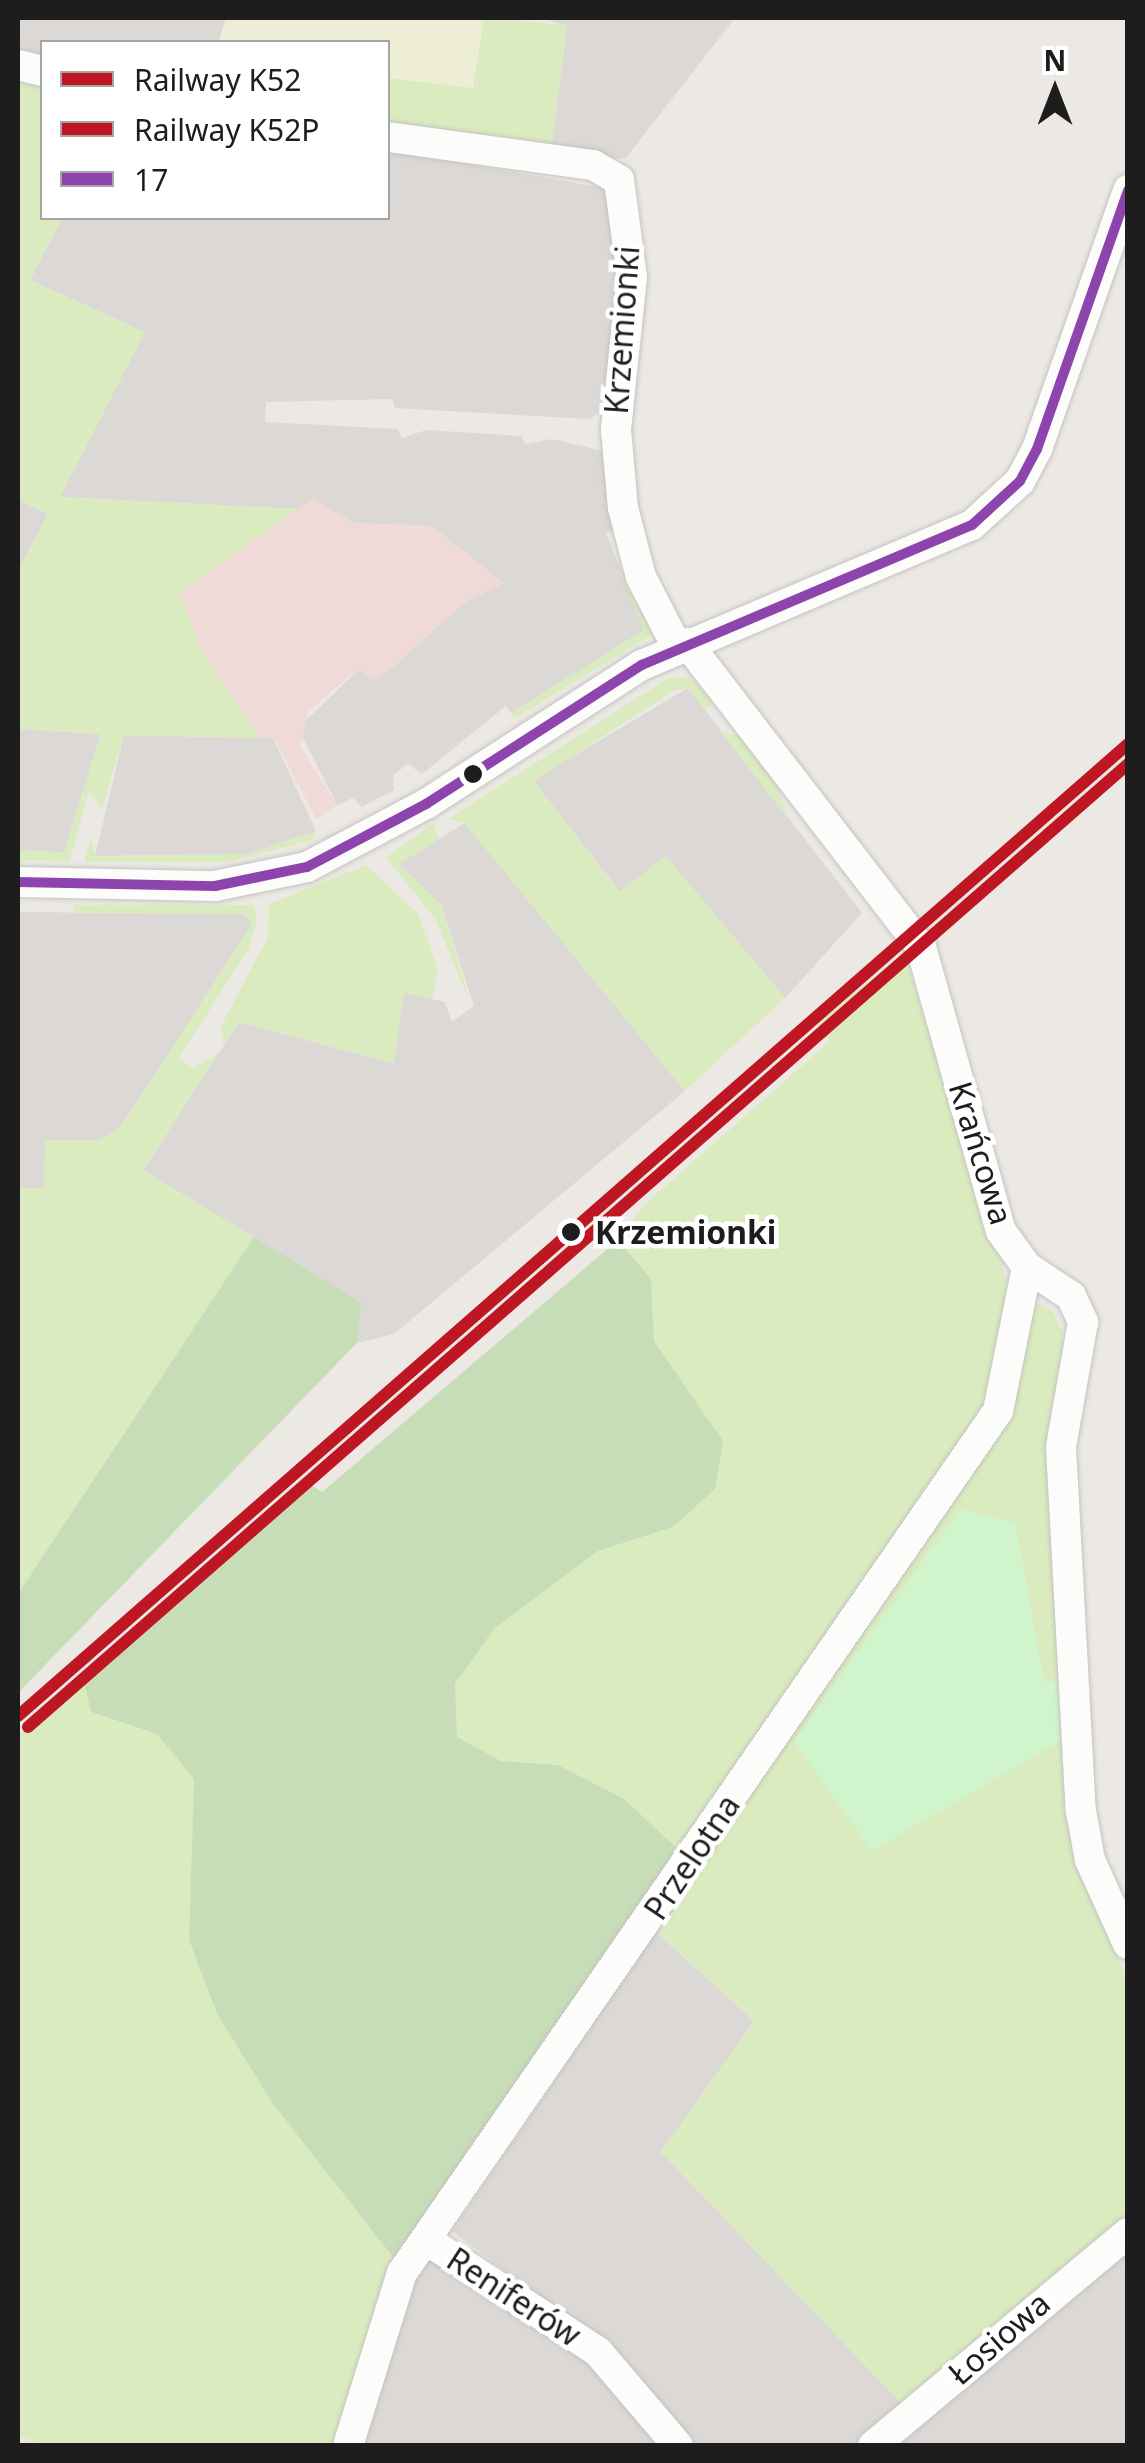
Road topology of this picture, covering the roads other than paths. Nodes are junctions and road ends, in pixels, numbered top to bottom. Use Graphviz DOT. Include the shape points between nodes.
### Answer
graph roads {
  1 [pos="390,137"];
  2 [pos="1128,190"];
  3 [pos="682,645"];
  4 [pos="18,882"];
  5 [pos="1026,1267"];
  6 [pos="1118,1888"];
  7 [pos="1128,1944"];
  8 [pos="1128,2233"];
  9 [pos="428,2241"];
  10 [pos="348,2446"];
  11 [pos="678,2446"];
  12 [pos="874,2446"];
  1 -- 3 [label="street, Krzemionki" via="593,165 619,180 632,277 616,430 623,508 641,576"];
  2 -- 3 [label="street" via="1037,450 999,505 940,542"];
  3 -- 4 [label="street" via="307,867 215,886"];
  3 -- 5 [label="street, Krańcowa" via="921,947 990,1197"];
  5 -- 6 [label="street, Krańcowa" via="1071,1296 1084,1322 1061,1447 1081,1811"];
  5 -- 9 [label="street, Przelotna" via="998,1411 816,1663"];
  6 -- 7 [label="street, Krańcowa"];
  8 -- 12 [label="street, Łosiowa"];
  9 -- 10 [label="street, Przelotna" via="402,2273"];
  9 -- 11 [label="street, Reniferów" via="598,2352"];
}
